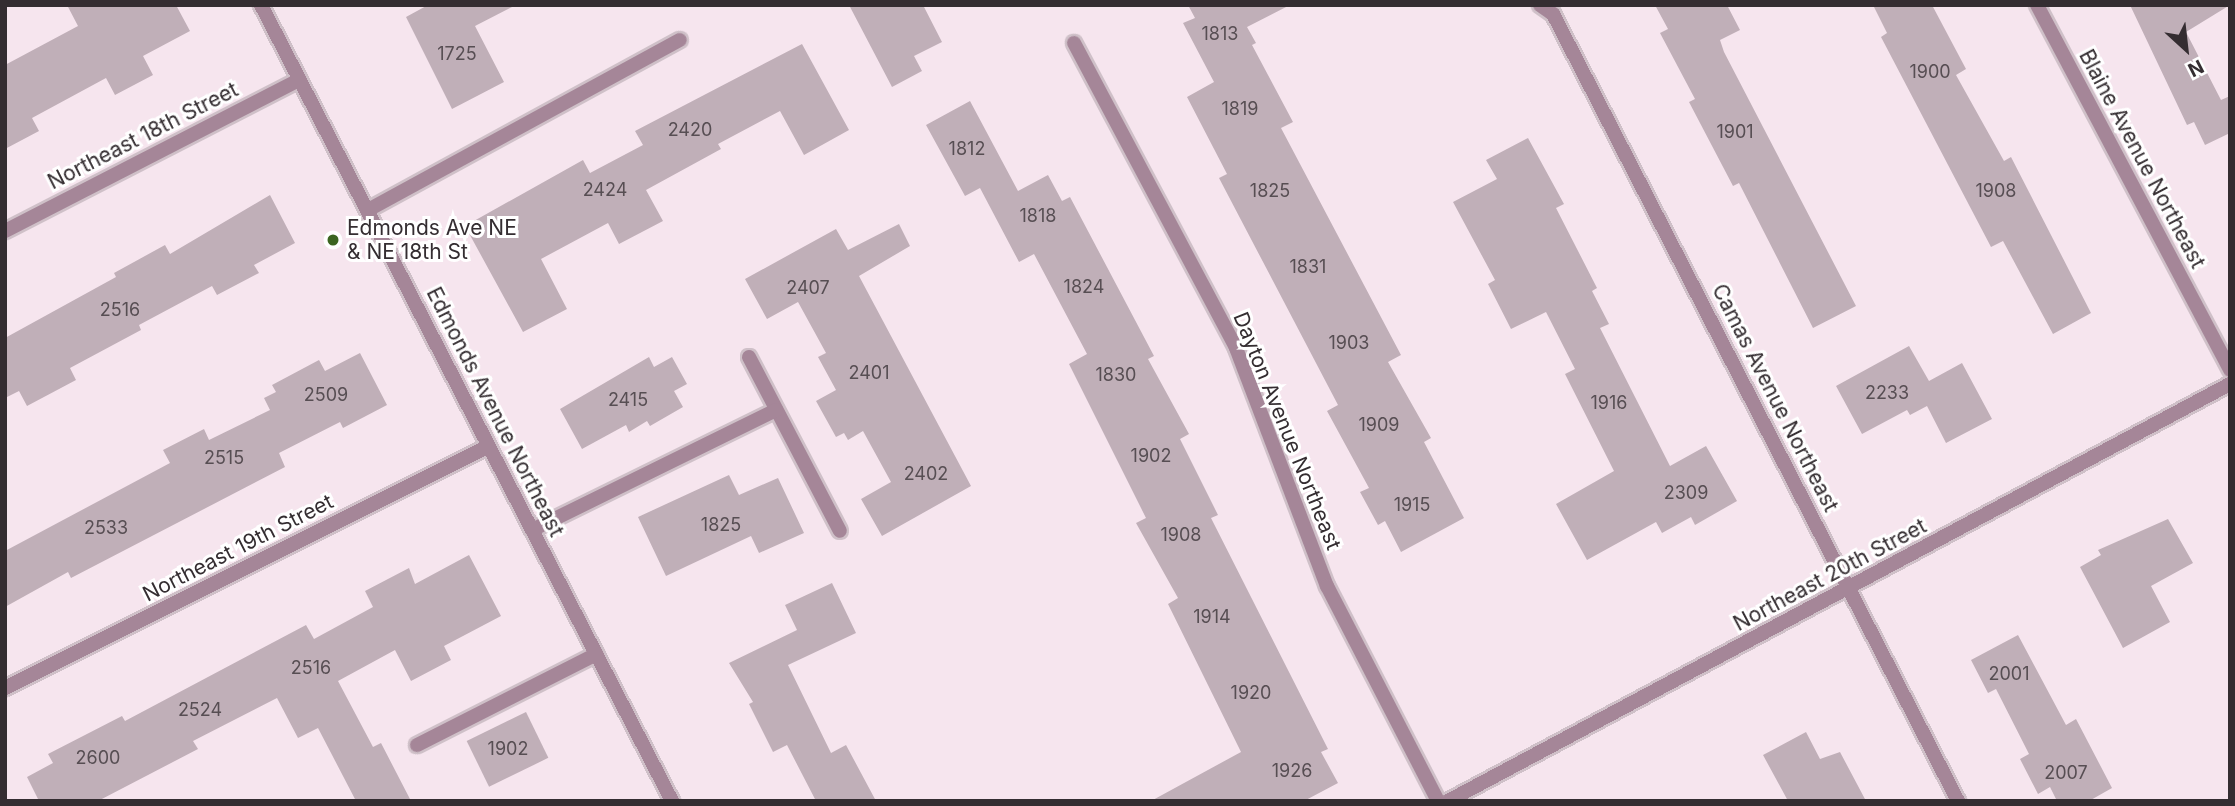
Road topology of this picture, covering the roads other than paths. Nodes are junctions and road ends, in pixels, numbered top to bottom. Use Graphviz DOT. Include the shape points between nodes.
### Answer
graph roads {
  1 [pos="261,5"];
  2 [pos="1540,5"];
  3 [pos="2037,5"];
  4 [pos="680,40"];
  5 [pos="1074,43"];
  6 [pos="299,80"];
  7 [pos="368,210"];
  8 [pos="5,230"];
  9 [pos="749,357"];
  10 [pos="2230,370"];
  11 [pos="2230,384"];
  12 [pos="776,410"];
  13 [pos="489,446"];
  14 [pos="532,530"];
  15 [pos="840,531"];
  16 [pos="1850,589"];
  17 [pos="596,654"];
  18 [pos="5,688"];
  19 [pos="416,746"];
  20 [pos="672,801"];
  21 [pos="1438,801"];
  22 [pos="1448,801"];
  23 [pos="1958,801"];
  1 -- 6 [label="street, Edmonds Avenue Northeast"];
  2 -- 16 [label="street, Camas Avenue Northeast" via="1553,14"];
  3 -- 10 [label="street, Blaine Avenue Northeast"];
  4 -- 7 [label="street"];
  5 -- 21 [label="street, Dayton Avenue Northeast" via="1236,348 1327,586"];
  6 -- 7 [label="street, Edmonds Avenue Northeast"];
  6 -- 8 [label="street, Northeast 18th Street"];
  7 -- 13 [label="street, Edmonds Avenue Northeast"];
  9 -- 12 [label="street"];
  11 -- 16 [label="street, Northeast 20th Street"];
  12 -- 14 [label="street"];
  12 -- 15 [label="street"];
  13 -- 14 [label="street, Edmonds Avenue Northeast"];
  13 -- 18 [label="street, Northeast 19th Street"];
  14 -- 17 [label="street, Edmonds Avenue Northeast"];
  16 -- 22 [label="street, Northeast 20th Street"];
  16 -- 23 [label="street, Camas Avenue Northeast"];
  17 -- 19 [label="street"];
  17 -- 20 [label="street, Edmonds Avenue Northeast"];
}
